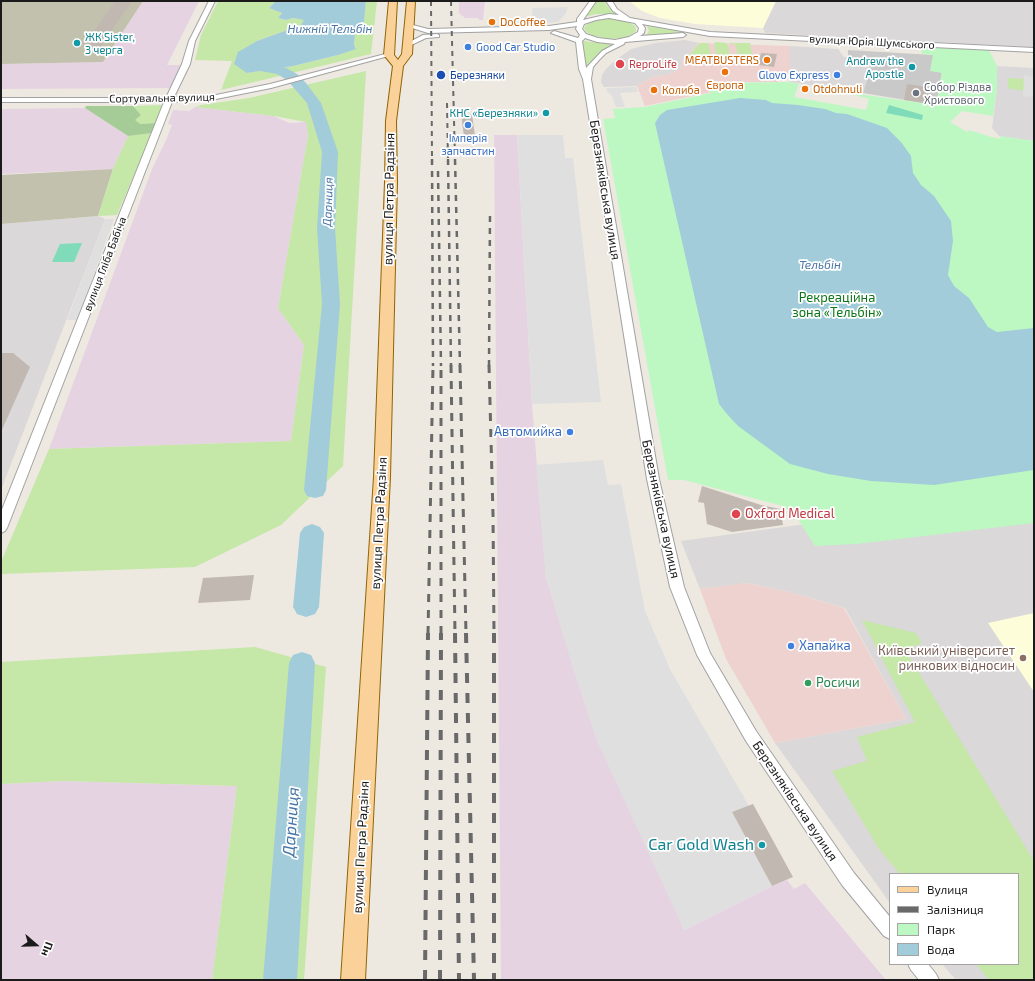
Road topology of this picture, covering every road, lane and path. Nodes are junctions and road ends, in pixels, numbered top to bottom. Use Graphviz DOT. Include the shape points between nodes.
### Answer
graph roads {
  1 [pos="212,1"];
  2 [pos="392,1"];
  3 [pos="411,1"];
  4 [pos="593,1"];
  5 [pos="609,1"];
  6 [pos="581,20"];
  7 [pos="632,20"];
  8 [pos="410,26"];
  9 [pos="555,30"];
  10 [pos="710,34"];
  11 [pos="581,38"];
  12 [pos="628,40"];
  13 [pos="407,45"];
  14 [pos="1034,50"];
  15 [pos="389,55"];
  16 [pos="398,66"];
  17 [pos="586,79"];
  18 [pos="1,100"];
  19 [pos="169,100"];
  20 [pos="1,528"];
  21 [pos="889,929"];
  22 [pos="918,965"];
  23 [pos="353,980"];
  24 [pos="930,980"];
  1 -- 19 [label="street, вулиця Гліба Бабіча" via="192,41 186,64"];
  2 -- 15 [label="main road"];
  3 -- 8 [label="main road, вулиця Петра Радзіня"];
  4 -- 6 [label="street"];
  5 -- 7 [label="street" via="615,10"];
  6 -- 7 [label="street, вулиця Юрія Шумського" via="603,16"];
  6 -- 9 [label="street, вулиця Юрія Шумського"];
  6 -- 11 [label="street, Березняківська вулиця" via="578,28"];
  7 -- 10 [label="street, вулиця Юрія Шумського"];
  7 -- 12 [label="street" via="640,25 642,31 640,35"];
  8 -- 9 [label="street" via="428,30"];
  8 -- 13 [label="main road, вулиця Петра Радзіня"];
  9 -- 11 [label="street, вулиця Юрія Шумського"];
  9 -- 13 [label="street" via="425,36"];
  10 -- 12 [label="street, вулиця Юрія Шумського"];
  10 -- 14 [label="street, вулиця Юрія Шумського"];
  11 -- 12 [label="street, вулиця Юрія Шумського" via="600,41"];
  11 -- 17 [label="street, Березняківська вулиця" via="582,69"];
  12 -- 17 [label="street" via="600,55 590,67"];
  13 -- 16 [label="main road, вулиця Петра Радзіня" via="407,54"];
  15 -- 16 [label="main road"];
  15 -- 19 [label="street, Сортувальна вулиця" via="325,73 216,98"];
  16 -- 23 [label="main road, вулиця Петра Радзіня" via="391,120 382,477"];
  17 -- 21 [label="street, Березняківська вулиця" via="653,479 677,587 704,655 751,736 848,879"];
  18 -- 19 [label="street, Сортувальна вулиця"];
  19 -- 20 [label="street, вулиця Гліба Бабіча"];
  22 -- 24 [label="street"];
}
